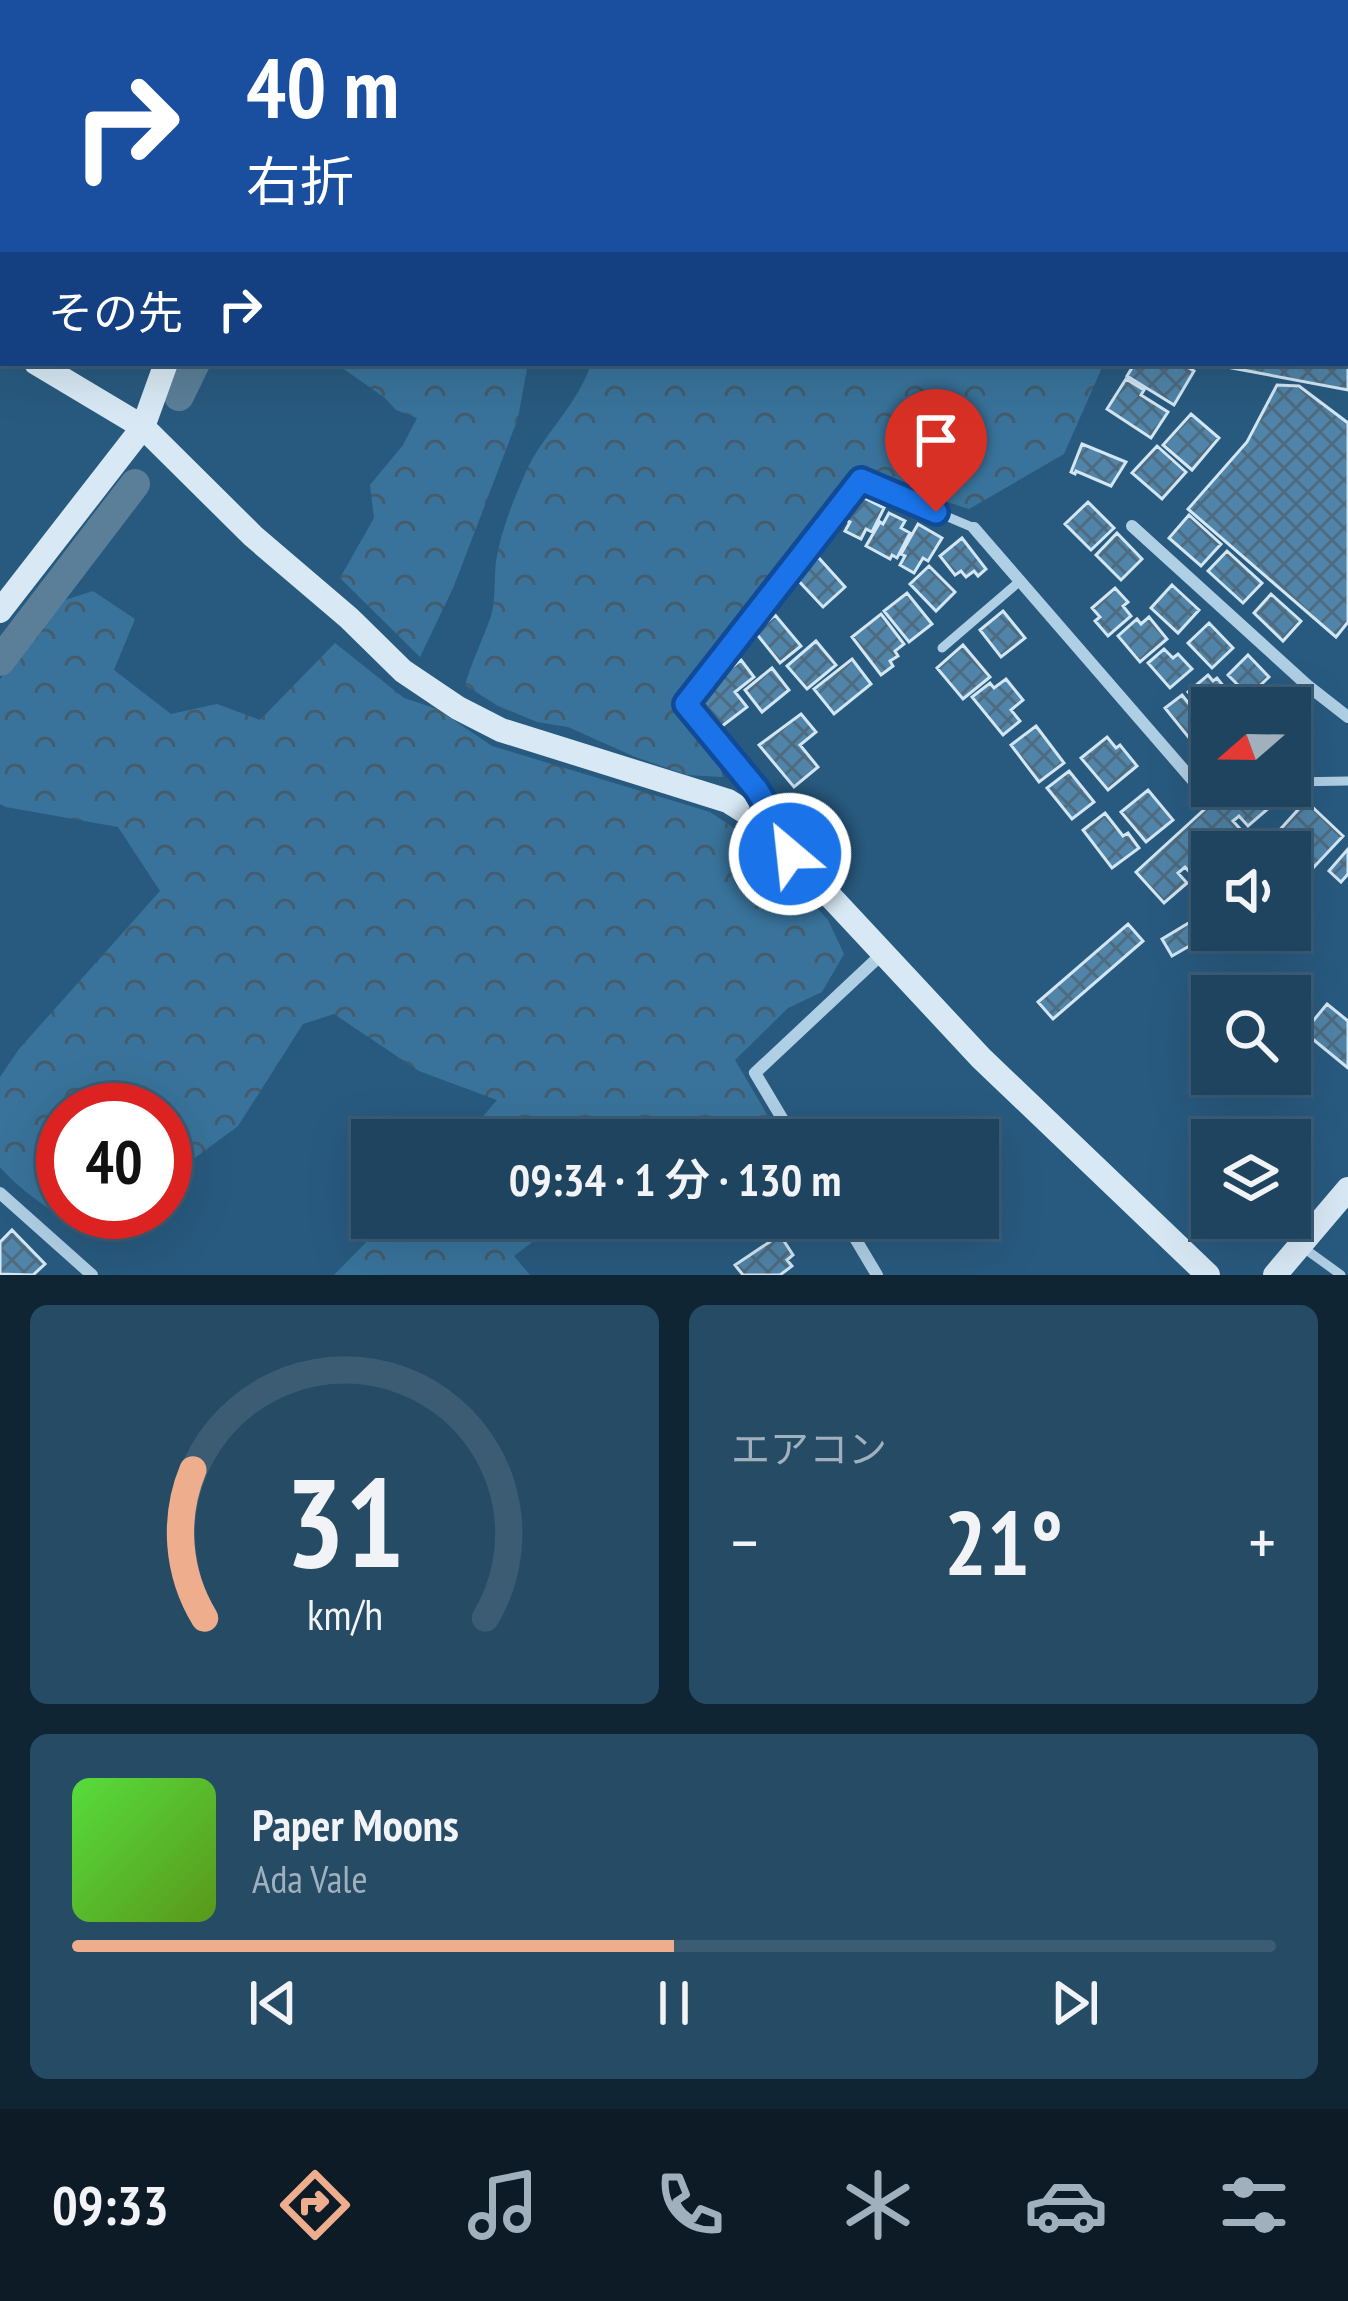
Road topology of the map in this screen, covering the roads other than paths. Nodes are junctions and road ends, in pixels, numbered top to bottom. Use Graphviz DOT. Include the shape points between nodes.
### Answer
graph roads {
  1 [pos="40,366"];
  2 [pos="165,366"];
  3 [pos="143,427"];
  4 [pos="1132,526"];
  5 [pos="974,527"];
  6 [pos="1019,581"];
  7 [pos="0,611"];
  8 [pos="942,648"];
  9 [pos="1307,685"];
  10 [pos="1305,687"];
  11 [pos="1348,717"];
  12 [pos="1191,778"];
  13 [pos="1348,781"];
  14 [pos="1311,782"];
  15 [pos="760,821"];
  16 [pos="882,954"];
  17 [pos="782,1119"];
  18 [pos="1348,1189"];
  19 [pos="0,1193"];
  20 [pos="856,1239"];
  21 [pos="1300,1246"];
  22 [pos="92,1275"];
  23 [pos="878,1275"];
  24 [pos="1208,1275"];
  25 [pos="1275,1275"];
  26 [pos="1341,1275"];
  1 -- 3 [label="street"];
  2 -- 3 [label="street"];
  3 -- 7 [label="street"];
  3 -- 15 [label="street" via="403,670 458,708 501,730 728,801"];
  4 -- 9 [label="street"];
  5 -- 6 [label="street"];
  5 -- 15 [label="lane" via="861,480 686,704 757,790 766,805"];
  6 -- 8 [label="lane"];
  6 -- 12 [label="street"];
  9 -- 10 [label="street"];
  9 -- 11 [label="street"];
  13 -- 14 [label="lane"];
  15 -- 16 [label="street"];
  16 -- 17 [label="street" via="754,1073"];
  16 -- 24 [label="street"];
  18 -- 21 [label="street"];
  19 -- 22 [label="street"];
  20 -- 23 [label="street"];
  21 -- 25 [label="street"];
  21 -- 26 [label="lane"];
}
